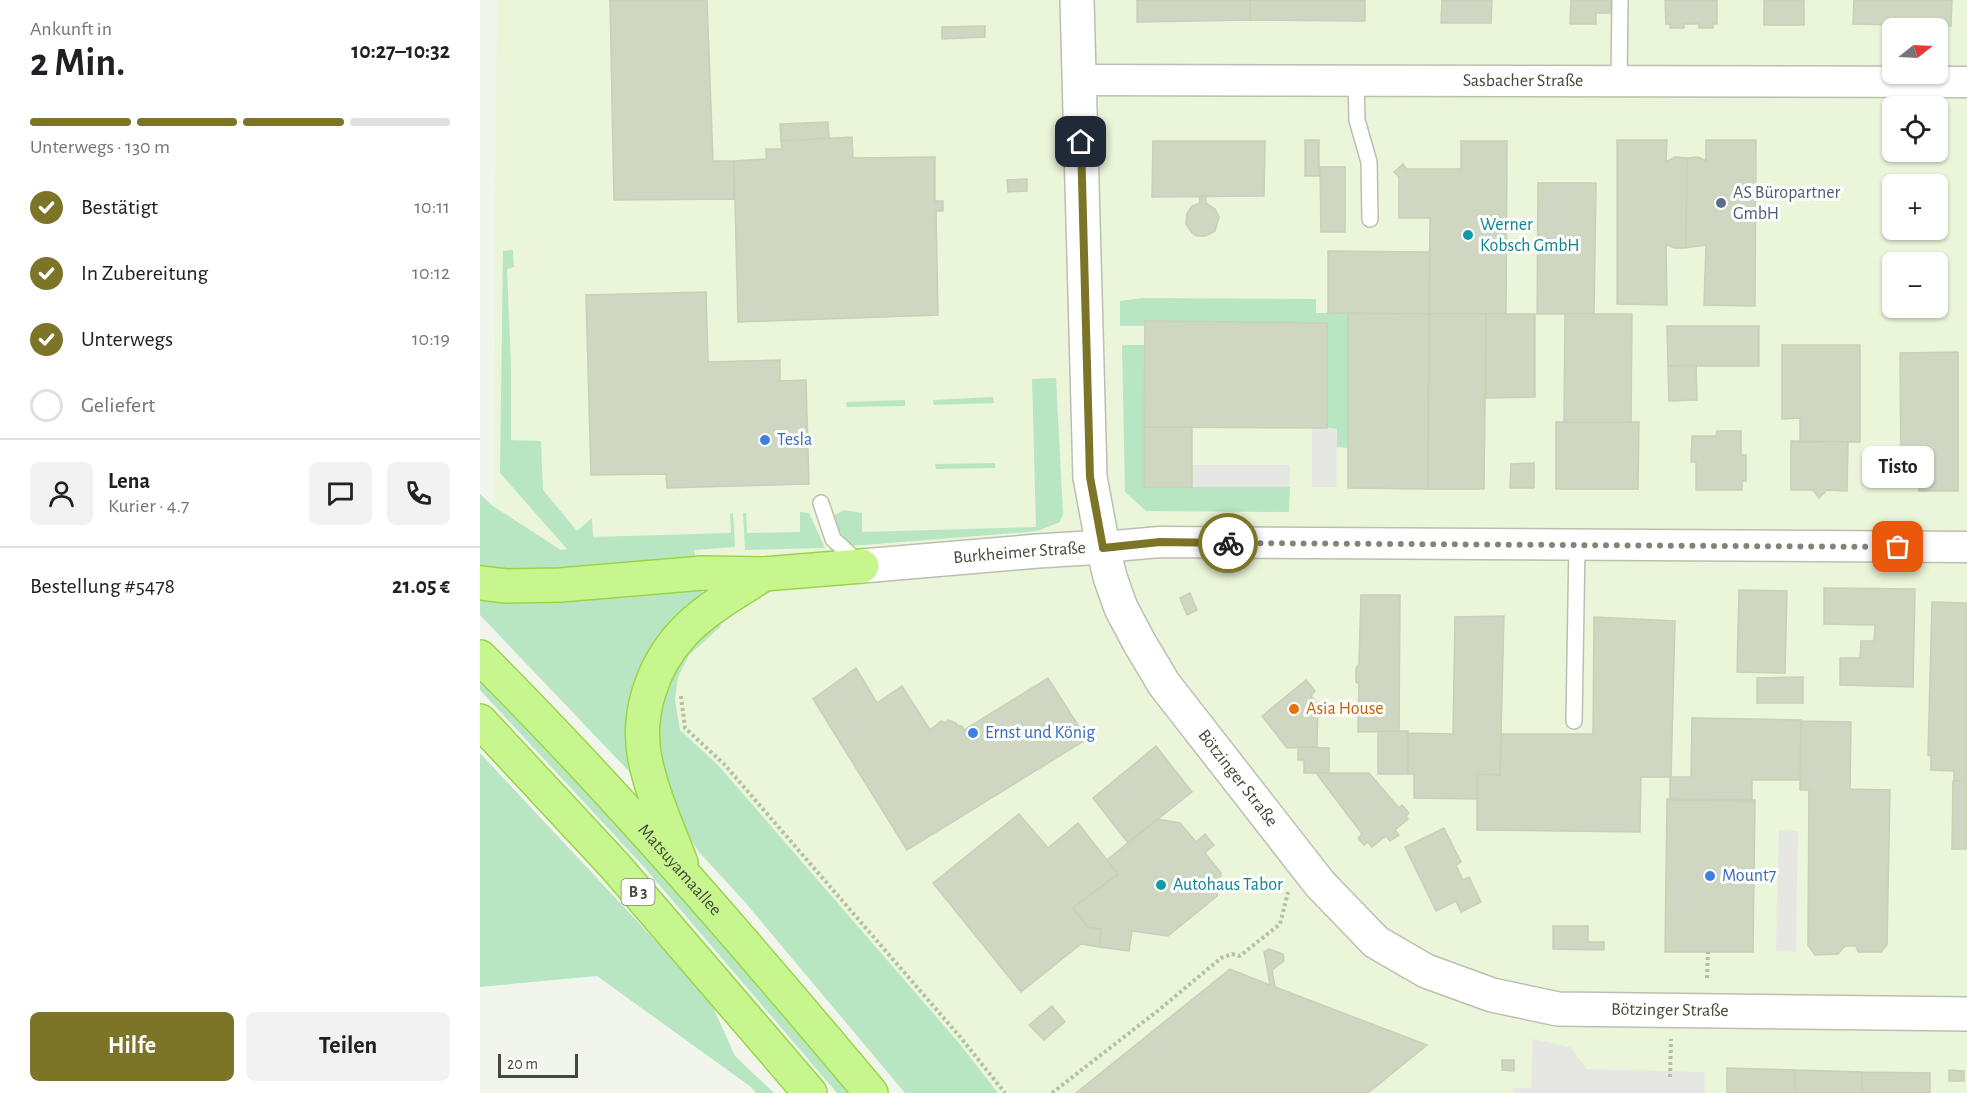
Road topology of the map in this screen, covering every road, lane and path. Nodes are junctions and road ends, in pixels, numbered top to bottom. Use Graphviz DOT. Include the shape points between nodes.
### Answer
graph roads {
  1 [pos="1077,0"];
  2 [pos="1620,0"];
  3 [pos="1079,80"];
  4 [pos="1356,80"];
  5 [pos="1618,81"];
  6 [pos="1967,82"];
  7 [pos="1370,219"];
  8 [pos="821,503"];
  9 [pos="1576,545"];
  10 [pos="1967,547"];
  11 [pos="1103,548"];
  12 [pos="862,566"];
  13 [pos="764,574"];
  14 [pos="480,583"];
  15 [pos="480,657"];
  16 [pos="681,692"];
  17 [pos="480,722"];
  18 [pos="1574,722"];
  19 [pos="687,878"];
  20 [pos="1289,889"];
  21 [pos="1708,952"];
  22 [pos="1707,978"];
  23 [pos="1967,1014"];
  24 [pos="1671,1038"];
  25 [pos="1670,1077"];
  26 [pos="810,1093"];
  27 [pos="871,1093"];
  28 [pos="1005,1093"];
  29 [pos="1052,1093"];
  1 -- 3 [label="street, Bötzinger Straße"];
  2 -- 5 [label="lane"];
  3 -- 4 [label="street, Sasbacher Straße"];
  3 -- 11 [label="street, Bötzinger Straße" via="1090,477"];
  4 -- 5 [label="street, Sasbacher Straße"];
  4 -- 7 [label="lane" via="1357,120 1369,162"];
  5 -- 6 [label="street, Sasbacher Straße"];
  8 -- 12 [label="lane" via="833,539"];
  9 -- 10 [label="street, Burkheimer Straße"];
  9 -- 11 [label="street, Burkheimer Straße" via="1160,542"];
  9 -- 18 [label="lane"];
  11 -- 12 [label="street, Burkheimer Straße"];
  11 -- 23 [label="street, Bötzinger Straße" via="1121,608 1164,684 1320,884 1376,942 1426,971 1492,995 1558,1009"];
  12 -- 13 [label="highway"];
  13 -- 14 [label="highway" via="703,573 560,585"];
  13 -- 19 [label="highway" via="683,632 663,659 648,692 642,726 644,758"];
  15 -- 19 [label="highway, Matsuyamaallee / B 3"];
  16 -- 28 [label="path" via="685,728 724,764"];
  17 -- 26 [label="highway, B 3" via="615,866"];
  19 -- 27 [label="highway, Matsuyamaallee / B 3"];
  20 -- 29 [label="path" via="1280,924 1240,956 1221,958"];
  21 -- 22 [label="path"];
  24 -- 25 [label="path"];
}
